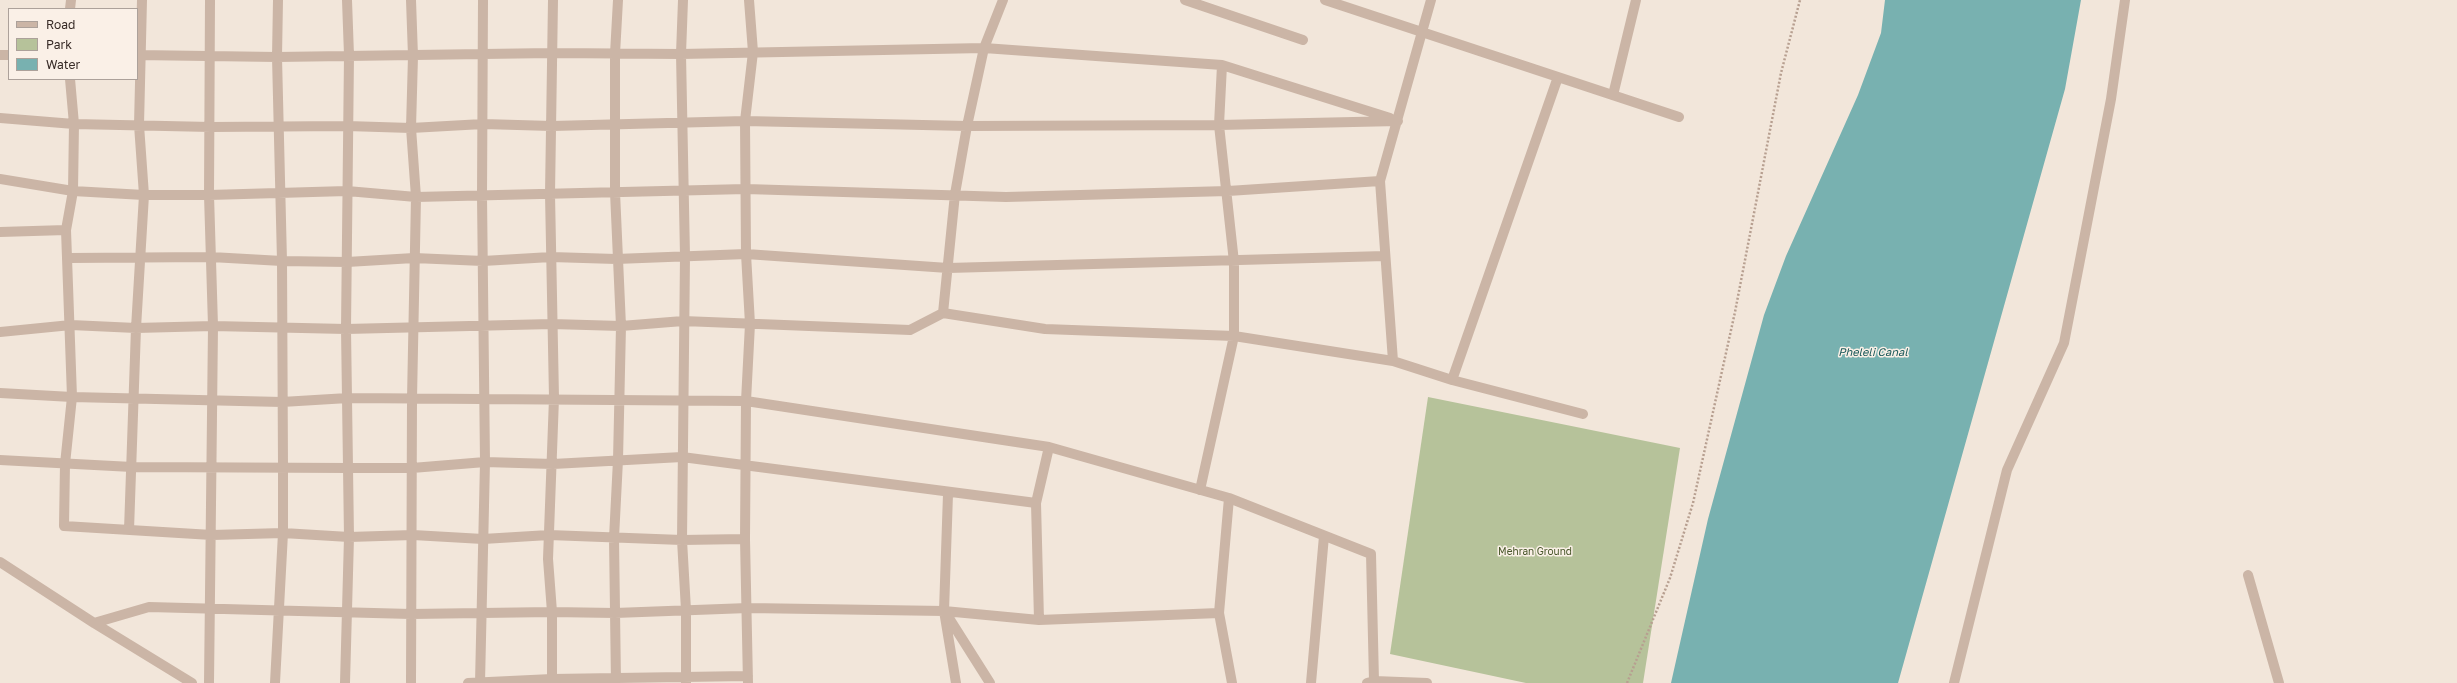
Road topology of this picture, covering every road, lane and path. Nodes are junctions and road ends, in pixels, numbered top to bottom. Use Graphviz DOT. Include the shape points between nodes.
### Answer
graph roads {
  1 [pos="142,0"];
  2 [pos="210,0"];
  3 [pos="278,0"];
  4 [pos="347,0"];
  5 [pos="411,0"];
  6 [pos="483,0"];
  7 [pos="553,0"];
  8 [pos="618,0"];
  9 [pos="683,0"];
  10 [pos="749,0"];
  11 [pos="1003,0"];
  12 [pos="1184,0"];
  13 [pos="1325,0"];
  14 [pos="1431,0"];
  15 [pos="1636,0"];
  16 [pos="1800,0"];
  17 [pos="2125,0"];
  18 [pos="1421,32"];
  19 [pos="1303,40"];
  20 [pos="984,48"];
  21 [pos="753,52"];
  22 [pos="552,53"];
  23 [pos="484,54"];
  24 [pos="615,54"];
  25 [pos="681,54"];
  26 [pos="139,55"];
  27 [pos="209,55"];
  28 [pos="349,55"];
  29 [pos="413,56"];
  30 [pos="276,57"];
  31 [pos="1222,65"];
  32 [pos="1558,77"];
  33 [pos="70,80"];
  34 [pos="1613,95"];
  35 [pos="1679,117"];
  36 [pos="0,118"];
  37 [pos="1398,120"];
  38 [pos="746,121"];
  39 [pos="682,123"];
  40 [pos="74,124"];
  41 [pos="483,124"];
  42 [pos="139,125"];
  43 [pos="616,125"];
  44 [pos="1219,125"];
  45 [pos="347,126"];
  46 [pos="552,126"];
  47 [pos="967,126"];
  48 [pos="211,127"];
  49 [pos="279,127"];
  50 [pos="411,128"];
  51 [pos="0,179"];
  52 [pos="1380,181"];
  53 [pos="746,189"];
  54 [pos="683,190"];
  55 [pos="73,191"];
  56 [pos="346,191"];
  57 [pos="1228,191"];
  58 [pos="280,192"];
  59 [pos="615,192"];
  60 [pos="550,194"];
  61 [pos="955,194"];
  62 [pos="144,195"];
  63 [pos="210,195"];
  64 [pos="416,196"];
  65 [pos="482,196"];
  66 [pos="66,230"];
  67 [pos="0,232"];
  68 [pos="746,254"];
  69 [pos="684,256"];
  70 [pos="1385,256"];
  71 [pos="211,257"];
  72 [pos="68,258"];
  73 [pos="141,258"];
  74 [pos="414,258"];
  75 [pos="551,258"];
  76 [pos="616,259"];
  77 [pos="282,261"];
  78 [pos="483,261"];
  79 [pos="347,262"];
  80 [pos="1234,262"];
  81 [pos="948,268"];
  82 [pos="943,313"];
  83 [pos="683,321"];
  84 [pos="552,324"];
  85 [pos="750,324"];
  86 [pos="71,325"];
  87 [pos="213,326"];
  88 [pos="485,326"];
  89 [pos="621,326"];
  90 [pos="136,328"];
  91 [pos="281,328"];
  92 [pos="415,328"];
  93 [pos="346,329"];
  94 [pos="0,332"];
  95 [pos="1234,336"];
  96 [pos="1393,361"];
  97 [pos="1452,380"];
  98 [pos="0,393"];
  99 [pos="72,397"];
  100 [pos="135,398"];
  101 [pos="348,398"];
  102 [pos="554,398"];
  103 [pos="620,398"];
  104 [pos="412,399"];
  105 [pos="682,399"];
  106 [pos="483,400"];
  107 [pos="212,401"];
  108 [pos="746,401"];
  109 [pos="282,402"];
  110 [pos="1583,414"];
  111 [pos="1049,447"];
  112 [pos="682,457"];
  113 [pos="0,460"];
  114 [pos="618,460"];
  115 [pos="485,462"];
  116 [pos="65,464"];
  117 [pos="553,464"];
  118 [pos="746,464"];
  119 [pos="132,467"];
  120 [pos="283,467"];
  121 [pos="212,468"];
  122 [pos="348,468"];
  123 [pos="412,468"];
  124 [pos="1200,490"];
  125 [pos="948,494"];
  126 [pos="1229,498"];
  127 [pos="1036,503"];
  128 [pos="129,530"];
  129 [pos="283,533"];
  130 [pos="212,535"];
  131 [pos="413,535"];
  132 [pos="549,535"];
  133 [pos="1324,536"];
  134 [pos="349,538"];
  135 [pos="614,538"];
  136 [pos="483,539"];
  137 [pos="745,539"];
  138 [pos="682,540"];
  139 [pos="0,562"];
  140 [pos="2248,575"];
  141 [pos="748,608"];
  142 [pos="686,610"];
  143 [pos="209,611"];
  144 [pos="944,611"];
  145 [pos="279,612"];
  146 [pos="347,612"];
  147 [pos="552,612"];
  148 [pos="1219,613"];
  149 [pos="411,614"];
  150 [pos="482,614"];
  151 [pos="615,614"];
  152 [pos="1039,620"];
  153 [pos="94,623"];
  154 [pos="686,680"];
  155 [pos="748,680"];
  156 [pos="552,681"];
  157 [pos="616,681"];
  158 [pos="1372,682"];
  159 [pos="192,683"];
  160 [pos="209,683"];
  161 [pos="275,683"];
  162 [pos="345,683"];
  163 [pos="411,683"];
  164 [pos="468,683"];
  165 [pos="480,683"];
  166 [pos="956,683"];
  167 [pos="990,683"];
  168 [pos="1232,683"];
  169 [pos="1311,683"];
  170 [pos="1427,683"];
  171 [pos="1627,683"];
  172 [pos="1954,683"];
  173 [pos="2279,683"];
  1 -- 26 [label="street"];
  2 -- 27 [label="street"];
  3 -- 30 [label="street"];
  4 -- 28 [label="street"];
  5 -- 29 [label="street"];
  6 -- 23 [label="street"];
  7 -- 22 [label="street"];
  8 -- 24 [label="street"];
  9 -- 25 [label="street"];
  10 -- 21 [label="street"];
  11 -- 20 [label="street"];
  12 -- 19 [label="street"];
  13 -- 18 [label="street"];
  14 -- 18 [label="street"];
  15 -- 34 [label="street"];
  16 -- 171 [label="path" via="1780,73 1737,305 1692,503 1670,578"];
  17 -- 172 [label="street" via="2110,99 2064,344 2006,470"];
  18 -- 32 [label="street"];
  18 -- 37 [label="street"];
  20 -- 21 [label="street"];
  20 -- 31 [label="street"];
  20 -- 47 [label="street"];
  21 -- 25 [label="street"];
  21 -- 38 [label="street"];
  22 -- 23 [label="street"];
  22 -- 24 [label="street"];
  22 -- 46 [label="street"];
  23 -- 29 [label="street"];
  23 -- 41 [label="street"];
  24 -- 25 [label="street"];
  24 -- 43 [label="street"];
  25 -- 39 [label="street"];
  26 -- 27 [label="street"];
  26 -- 42 [label="street"];
  27 -- 30 [label="street"];
  27 -- 48 [label="street"];
  28 -- 29 [label="street"];
  28 -- 30 [label="street"];
  28 -- 45 [label="street"];
  29 -- 50 [label="street"];
  30 -- 49 [label="street"];
  31 -- 37 [label="street"];
  31 -- 44 [label="street"];
  32 -- 34 [label="street"];
  32 -- 97 [label="street"];
  33 -- 40 [label="street"];
  34 -- 35 [label="street"];
  36 -- 40 [label="street"];
  37 -- 44 [label="street"];
  37 -- 52 [label="street"];
  38 -- 39 [label="street"];
  38 -- 47 [label="street"];
  38 -- 53 [label="street"];
  39 -- 43 [label="street"];
  39 -- 54 [label="street"];
  40 -- 42 [label="street"];
  40 -- 55 [label="street"];
  41 -- 46 [label="street"];
  41 -- 50 [label="street"];
  41 -- 65 [label="street"];
  42 -- 48 [label="street"];
  42 -- 62 [label="street"];
  43 -- 46 [label="street"];
  43 -- 59 [label="street"];
  44 -- 47 [label="street"];
  44 -- 57 [label="street"];
  45 -- 49 [label="street"];
  45 -- 50 [label="street"];
  45 -- 56 [label="street"];
  46 -- 60 [label="street"];
  47 -- 61 [label="street"];
  48 -- 49 [label="street"];
  48 -- 63 [label="street"];
  49 -- 58 [label="street"];
  50 -- 64 [label="street"];
  51 -- 55 [label="street"];
  52 -- 57 [label="street"];
  52 -- 70 [label="street"];
  53 -- 54 [label="street"];
  53 -- 61 [label="street"];
  53 -- 68 [label="street"];
  54 -- 59 [label="street"];
  54 -- 69 [label="street"];
  55 -- 62 [label="street"];
  55 -- 66 [label="street"];
  56 -- 58 [label="street"];
  56 -- 64 [label="street"];
  56 -- 79 [label="street"];
  57 -- 61 [label="street" via="1006,197"];
  57 -- 80 [label="street"];
  58 -- 63 [label="street"];
  58 -- 77 [label="street"];
  59 -- 60 [label="street"];
  59 -- 76 [label="street"];
  60 -- 65 [label="street"];
  60 -- 75 [label="street"];
  61 -- 81 [label="street"];
  62 -- 63 [label="street"];
  62 -- 73 [label="street"];
  63 -- 71 [label="street"];
  64 -- 65 [label="street"];
  64 -- 74 [label="street"];
  65 -- 78 [label="street"];
  66 -- 67 [label="street"];
  66 -- 72 [label="street"];
  68 -- 69 [label="street"];
  68 -- 81 [label="street"];
  68 -- 85 [label="street"];
  69 -- 76 [label="street"];
  69 -- 83 [label="street"];
  70 -- 80 [label="street"];
  70 -- 96 [label="street"];
  71 -- 73 [label="street"];
  71 -- 77 [label="street"];
  71 -- 87 [label="street"];
  72 -- 73 [label="street"];
  72 -- 86 [label="street"];
  73 -- 90 [label="street"];
  74 -- 78 [label="street"];
  74 -- 79 [label="street"];
  74 -- 92 [label="street"];
  75 -- 76 [label="street"];
  75 -- 78 [label="street"];
  75 -- 84 [label="street"];
  76 -- 89 [label="street"];
  77 -- 79 [label="street"];
  77 -- 91 [label="street"];
  78 -- 88 [label="street"];
  79 -- 93 [label="street"];
  80 -- 81 [label="street"];
  80 -- 95 [label="street"];
  81 -- 82 [label="street"];
  82 -- 85 [label="street" via="910,330"];
  82 -- 95 [label="street" via="1045,329"];
  83 -- 85 [label="street"];
  83 -- 89 [label="street"];
  83 -- 105 [label="street"];
  84 -- 88 [label="street"];
  84 -- 89 [label="street"];
  84 -- 102 [label="street"];
  85 -- 108 [label="street"];
  86 -- 90 [label="street"];
  86 -- 94 [label="street"];
  86 -- 99 [label="street"];
  87 -- 90 [label="street"];
  87 -- 91 [label="street"];
  87 -- 107 [label="street"];
  88 -- 92 [label="street"];
  88 -- 106 [label="street"];
  89 -- 103 [label="street"];
  90 -- 100 [label="street"];
  91 -- 93 [label="street"];
  91 -- 109 [label="street"];
  92 -- 93 [label="street"];
  92 -- 104 [label="street"];
  93 -- 101 [label="street"];
  95 -- 96 [label="street"];
  95 -- 124 [label="street"];
  96 -- 97 [label="street"];
  97 -- 110 [label="street"];
  98 -- 99 [label="street"];
  99 -- 100 [label="street"];
  99 -- 116 [label="street"];
  100 -- 107 [label="street"];
  100 -- 119 [label="street"];
  101 -- 104 [label="street"];
  101 -- 109 [label="street"];
  101 -- 122 [label="street"];
  102 -- 103 [label="street"];
  102 -- 106 [label="street"];
  102 -- 117 [label="street"];
  103 -- 105 [label="street"];
  103 -- 114 [label="street"];
  104 -- 106 [label="street"];
  104 -- 123 [label="street"];
  105 -- 108 [label="street"];
  105 -- 112 [label="street"];
  106 -- 115 [label="street"];
  107 -- 109 [label="street"];
  107 -- 121 [label="street"];
  108 -- 111 [label="street"];
  108 -- 118 [label="street"];
  109 -- 120 [label="street"];
  111 -- 124 [label="street"];
  111 -- 127 [label="street"];
  112 -- 114 [label="street"];
  112 -- 118 [label="street"];
  112 -- 138 [label="street"];
  113 -- 116 [label="street"];
  114 -- 117 [label="street"];
  114 -- 135 [label="street"];
  115 -- 117 [label="street"];
  115 -- 123 [label="street"];
  115 -- 136 [label="street"];
  116 -- 119 [label="street"];
  116 -- 128 [label="street" via="64,526"];
  117 -- 132 [label="street"];
  118 -- 125 [label="street"];
  118 -- 137 [label="street"];
  119 -- 121 [label="street"];
  119 -- 128 [label="street"];
  120 -- 121 [label="street"];
  120 -- 122 [label="street"];
  120 -- 129 [label="street"];
  121 -- 130 [label="street"];
  122 -- 123 [label="street"];
  122 -- 134 [label="street"];
  123 -- 131 [label="street"];
  124 -- 126 [label="street"];
  125 -- 127 [label="street"];
  125 -- 144 [label="street"];
  126 -- 133 [label="street"];
  126 -- 148 [label="street"];
  127 -- 152 [label="street"];
  128 -- 130 [label="street"];
  129 -- 130 [label="street"];
  129 -- 134 [label="street"];
  129 -- 145 [label="street"];
  130 -- 143 [label="street"];
  131 -- 134 [label="street"];
  131 -- 136 [label="street"];
  131 -- 149 [label="street"];
  132 -- 135 [label="street"];
  132 -- 136 [label="street"];
  132 -- 147 [label="street"];
  133 -- 158 [label="street" via="1371,554"];
  133 -- 169 [label="street"];
  134 -- 146 [label="street"];
  135 -- 138 [label="street"];
  135 -- 151 [label="street"];
  136 -- 150 [label="street"];
  137 -- 138 [label="street"];
  137 -- 141 [label="street"];
  138 -- 142 [label="street"];
  139 -- 153 [label="street"];
  140 -- 173 [label="street"];
  141 -- 142 [label="street"];
  141 -- 144 [label="street"];
  141 -- 155 [label="street"];
  142 -- 151 [label="street"];
  142 -- 154 [label="street"];
  143 -- 145 [label="street"];
  143 -- 153 [label="street" via="149,608"];
  143 -- 160 [label="street"];
  144 -- 152 [label="street"];
  144 -- 166 [label="street"];
  144 -- 167 [label="street"];
  145 -- 146 [label="street"];
  145 -- 161 [label="street"];
  146 -- 149 [label="street"];
  146 -- 162 [label="street"];
  147 -- 150 [label="street"];
  147 -- 151 [label="street"];
  147 -- 156 [label="street"];
  148 -- 152 [label="street"];
  148 -- 168 [label="street"];
  149 -- 150 [label="street"];
  149 -- 163 [label="street"];
  150 -- 165 [label="street"];
  151 -- 157 [label="street"];
  153 -- 159 [label="street"];
  154 -- 155 [label="street"];
  154 -- 157 [label="street"];
  156 -- 157 [label="street"];
  156 -- 165 [label="street"];
  158 -- 170 [label="street"];
  164 -- 165 [label="street"];
}
